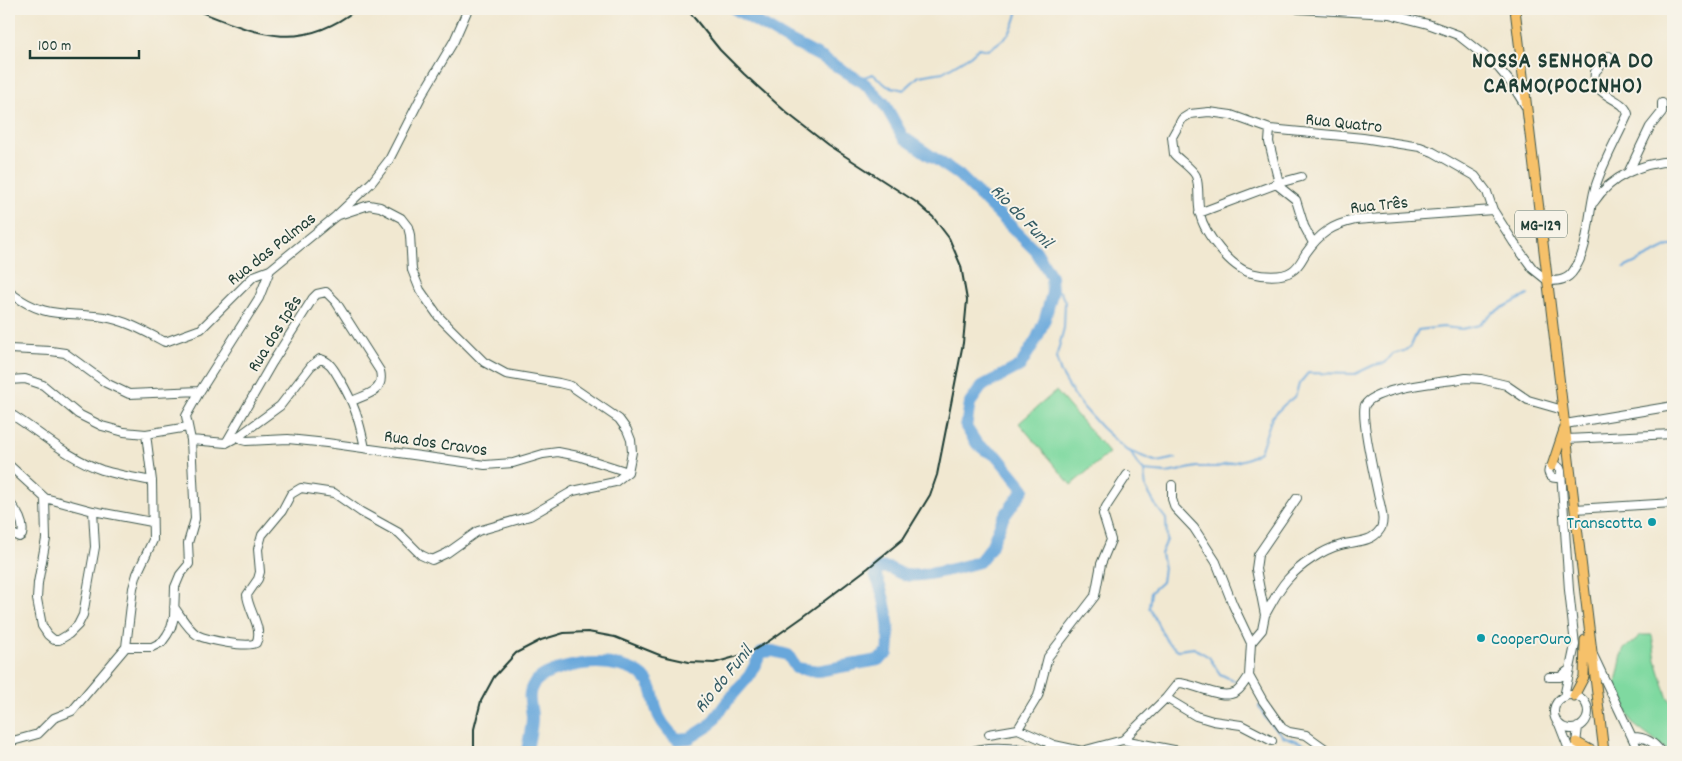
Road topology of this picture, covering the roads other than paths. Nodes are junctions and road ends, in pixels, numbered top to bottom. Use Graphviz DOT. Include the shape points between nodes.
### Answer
graph roads {
  1 [pos="468,9"];
  2 [pos="1298,9"];
  3 [pos="1515,9"];
  4 [pos="1609,56"];
  5 [pos="1662,103"];
  6 [pos="1527,109"];
  7 [pos="1270,129"];
  8 [pos="1673,161"];
  9 [pos="1628,173"];
  10 [pos="1301,177"];
  11 [pos="1278,183"];
  12 [pos="1591,206"];
  13 [pos="1493,210"];
  14 [pos="1199,213"];
  15 [pos="336,216"];
  16 [pos="1313,243"];
  17 [pos="270,270"];
  18 [pos="1548,282"];
  19 [pos="9,292"];
  20 [pos="9,348"];
  21 [pos="9,380"];
  22 [pos="200,391"];
  23 [pos="352,401"];
  24 [pos="1673,406"];
  25 [pos="1563,410"];
  26 [pos="9,413"];
  27 [pos="1565,426"];
  28 [pos="188,428"];
  29 [pos="146,434"];
  30 [pos="1673,434"];
  31 [pos="238,436"];
  32 [pos="1567,439"];
  33 [pos="191,440"];
  34 [pos="226,443"];
  35 [pos="365,448"];
  36 [pos="9,465"];
  37 [pos="1552,466"];
  38 [pos="628,472"];
  39 [pos="1127,475"];
  40 [pos="152,481"];
  41 [pos="1172,485"];
  42 [pos="45,498"];
  43 [pos="1297,498"];
  44 [pos="9,502"];
  45 [pos="1673,503"];
  46 [pos="1575,510"];
  47 [pos="92,511"];
  48 [pos="152,522"];
  49 [pos="9,532"];
  50 [pos="1585,605"];
  51 [pos="174,607"];
  52 [pos="1265,615"];
  53 [pos="1250,643"];
  54 [pos="126,647"];
  55 [pos="1591,651"];
  56 [pos="1584,668"];
  57 [pos="1570,669"];
  58 [pos="1249,676"];
  59 [pos="1549,677"];
  60 [pos="1576,692"];
  61 [pos="1564,697"];
  62 [pos="1166,698"];
  63 [pos="1598,707"];
  64 [pos="1559,723"];
  65 [pos="1578,727"];
  66 [pos="1018,730"];
  67 [pos="989,734"];
  68 [pos="1633,737"];
  69 [pos="1123,740"];
  70 [pos="1272,741"];
  71 [pos="9,742"];
  72 [pos="1576,742"];
  73 [pos="1054,745"];
  74 [pos="1327,750"];
  75 [pos="970,752"];
  76 [pos="1184,752"];
  77 [pos="1570,752"];
  78 [pos="1574,752"];
  79 [pos="1594,752"];
  80 [pos="1604,752"];
  81 [pos="1639,752"];
  82 [pos="1661,752"];
  1 -- 15 [label="street, Rua das Palmas" via="389,160 372,182"];
  2 -- 6 [label="street" via="1389,14 1458,35 1496,65"];
  3 -- 6 [label="main road, MG-129"];
  4 -- 12 [label="street" via="1595,72 1595,81 1628,114 1600,173"];
  5 -- 9 [label="street" via="1662,112 1650,128"];
  6 -- 18 [label="main road, MG-129"];
  7 -- 11 [label="street" via="1269,142"];
  7 -- 13 [label="street, Rua Quatro" via="1420,146 1475,176 1487,192"];
  7 -- 14 [label="street, Rua Quatro" via="1220,112 1196,113 1182,119 1172,137 1172,148 1196,177"];
  8 -- 9 [label="street"];
  9 -- 12 [label="street" via="1603,190"];
  10 -- 11 [label="street"];
  11 -- 14 [label="street"];
  11 -- 16 [label="street" via="1296,200"];
  12 -- 18 [label="street" via="1582,257 1565,280"];
  13 -- 16 [label="street, Rua Três" via="1356,220 1332,226"];
  13 -- 18 [label="street, Rua Quatro" via="1533,269"];
  14 -- 16 [label="street, Rua Três" via="1207,231 1229,260 1249,272 1285,274 1293,271"];
  15 -- 17 [label="street, Rua das Palmas"];
  15 -- 38 [label="street" via="369,205 401,218 410,235 414,277 439,317 493,368 506,374 571,386 613,414 624,425 631,440"];
  17 -- 19 [label="street, Rua das Palmas" via="254,276 202,329 165,342 115,319 48,313 32,308"];
  17 -- 22 [label="street" via="259,298"];
  18 -- 25 [label="main road, MG-129"];
  20 -- 22 [label="street" via="65,354 106,383 129,394"];
  21 -- 29 [label="street" via="25,379 43,385 78,414 102,426"];
  22 -- 28 [label="street" via="186,416"];
  23 -- 31 [label="street" via="333,368 320,360 311,366 280,406"];
  23 -- 34 [label="street, Rua dos Ipês" via="381,384 380,371 336,302 326,292 321,292 299,319"];
  23 -- 35 [label="street"];
  24 -- 27 [label="street"];
  25 -- 27 [label="main road, MG-129"];
  25 -- 52 [label="street" via="1537,403 1506,386 1475,378 1395,390 1369,401 1364,410 1368,452 1383,520 1381,529 1368,540 1341,545 1306,564 1287,580"];
  26 -- 40 [label="street" via="49,442 85,462 102,470"];
  27 -- 32 [label="main road, MG-129"];
  27 -- 37 [label="main road"];
  28 -- 29 [label="street"];
  28 -- 33 [label="street"];
  29 -- 40 [label="street"];
  30 -- 32 [label="street"];
  31 -- 34 [label="street"];
  31 -- 35 [label="street, Rua dos Cravos" via="246,441 288,440"];
  32 -- 46 [label="main road, MG-129"];
  33 -- 34 [label="street"];
  33 -- 51 [label="street" via="195,519 188,543 188,564 177,582"];
  35 -- 38 [label="street, Rua dos Cravos" via="485,465 513,463 558,452"];
  36 -- 42 [label="street"];
  37 -- 57 [label="street" via="1558,466 1557,476 1562,490 1575,645"];
  38 -- 51 [label="street" via="615,482 574,491 530,516 478,531 432,560 421,555 399,533 342,497 301,488 291,494 262,535 258,549 260,572 247,595 258,632 258,640 253,645 213,640 196,634"];
  39 -- 66 [label="street" via="1103,514 1111,540 1101,564 1095,596 1048,657 1038,696"];
  40 -- 48 [label="street"];
  41 -- 53 [label="street" via="1172,503 1194,528 1216,562"];
  42 -- 47 [label="street"];
  42 -- 47 [label="street" via="46,539 37,599 42,626 54,640 69,634 83,615 95,547"];
  43 -- 52 [label="street" via="1263,546 1257,560"];
  44 -- 49 [label="street" via="20,520 23,533 18,537"];
  45 -- 46 [label="street"];
  46 -- 50 [label="main road, MG-129"];
  47 -- 48 [label="street"];
  48 -- 54 [label="street" via="153,540 133,588"];
  50 -- 55 [label="main road, MG-129"];
  50 -- 56 [label="main road"];
  51 -- 54 [label="street" via="171,628 162,642 152,648"];
  52 -- 53 [label="street" via="1262,630"];
  53 -- 58 [label="street"];
  54 -- 71 [label="street" via="72,711 54,718 38,734"];
  55 -- 63 [label="main road, MG-129"];
  55 -- 68 [label="street"];
  56 -- 60 [label="main road" via="1584,678"];
  56 -- 63 [label="main road"];
  57 -- 59 [label="street" via="1560,677"];
  57 -- 60 [label="street"];
  57 -- 61 [label="street"];
  58 -- 62 [label="street" via="1238,691 1231,694 1178,683"];
  58 -- 74 [label="street" via="1282,728 1306,735"];
  60 -- 61 [label="street"];
  60 -- 65 [label="street" via="1588,712 1584,723"];
  61 -- 64 [label="street" via="1555,706 1554,714"];
  62 -- 69 [label="street"];
  62 -- 70 [label="street" via="1196,716 1241,725"];
  63 -- 80 [label="main road, MG-129"];
  64 -- 65 [label="street" via="1569,729"];
  64 -- 77 [label="street"];
  65 -- 72 [label="street"];
  66 -- 67 [label="street"];
  66 -- 73 [label="street"];
  68 -- 81 [label="street"];
  68 -- 82 [label="street" via="1643,738"];
  69 -- 73 [label="street" via="1082,751"];
  69 -- 76 [label="street"];
  72 -- 78 [label="street"];
  72 -- 79 [label="main road"];
  73 -- 75 [label="street" via="1044,752 1010,748"];
}
